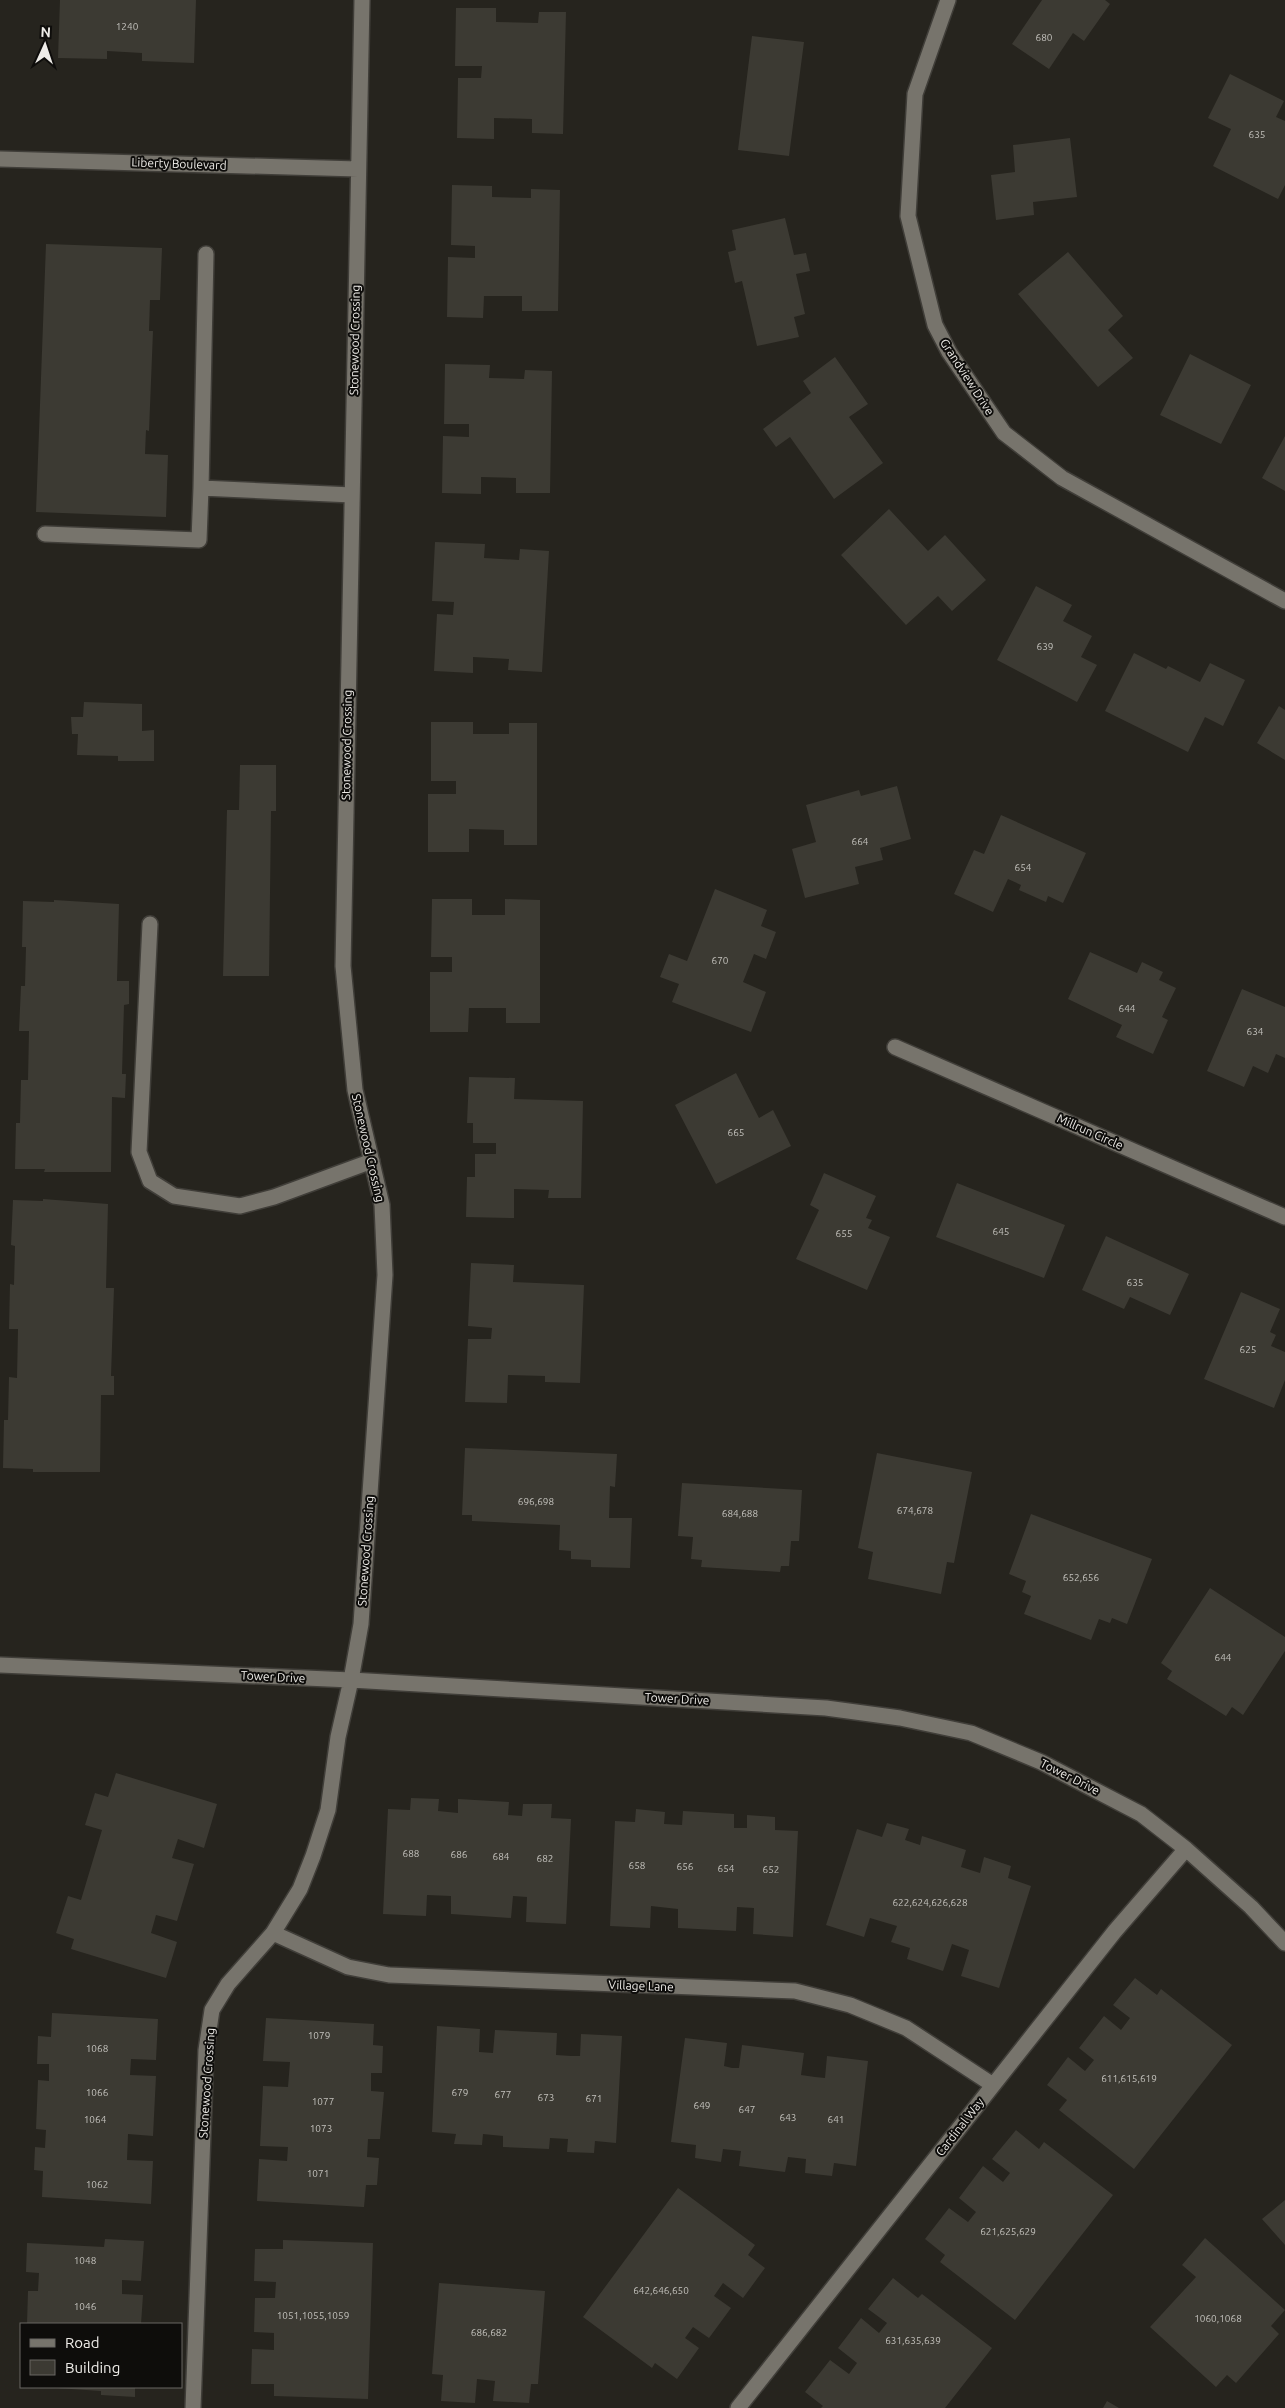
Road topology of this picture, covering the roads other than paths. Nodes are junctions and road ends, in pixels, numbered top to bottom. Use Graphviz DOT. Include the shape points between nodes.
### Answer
graph roads {
  1 [pos="362,0"];
  2 [pos="948,0"];
  3 [pos="0,159"];
  4 [pos="358,169"];
  5 [pos="206,254"];
  6 [pos="200,488"];
  7 [pos="352,494"];
  8 [pos="45,534"];
  9 [pos="1285,601"];
  10 [pos="150,924"];
  11 [pos="895,1047"];
  12 [pos="372,1161"];
  13 [pos="1285,1217"];
  14 [pos="0,1665"];
  15 [pos="351,1680"];
  16 [pos="1186,1849"];
  17 [pos="273,1933"];
  18 [pos="1285,1943"];
  19 [pos="993,2085"];
  20 [pos="193,2408"];
  21 [pos="738,2408"];
  1 -- 4 [label="street, Stonewood Crossing"];
  2 -- 9 [label="street, Grandview Drive" via="915,94 908,216 935,325 949,352 1004,433 1062,478"];
  3 -- 4 [label="street, Liberty Boulevard"];
  4 -- 7 [label="street, Stonewood Crossing"];
  5 -- 6 [label="street"];
  6 -- 7 [label="street"];
  6 -- 8 [label="street" via="199,540"];
  7 -- 12 [label="street, Stonewood Crossing" via="343,966 354,1090"];
  10 -- 12 [label="street" via="139,1152 150,1181 174,1196 240,1206"];
  11 -- 13 [label="street, Millrun Circle"];
  12 -- 15 [label="street, Stonewood Crossing" via="382,1205 385,1275 360,1624"];
  14 -- 15 [label="street, Tower Drive"];
  15 -- 16 [label="street, Tower Drive" via="826,1708 900,1718 971,1733 1041,1762 1141,1814"];
  15 -- 17 [label="street, Stonewood Crossing" via="338,1737 328,1810 300,1889"];
  16 -- 18 [label="street, Tower Drive" via="1251,1907"];
  16 -- 19 [label="street, Cardinal Way" via="1114,1931"];
  17 -- 19 [label="street, Village Lane" via="348,1967 389,1975 795,1991 850,2005 906,2028"];
  17 -- 20 [label="street, Stonewood Crossing" via="228,1984 212,2010 206,2050"];
  19 -- 21 [label="street, Cardinal Way"];
}
